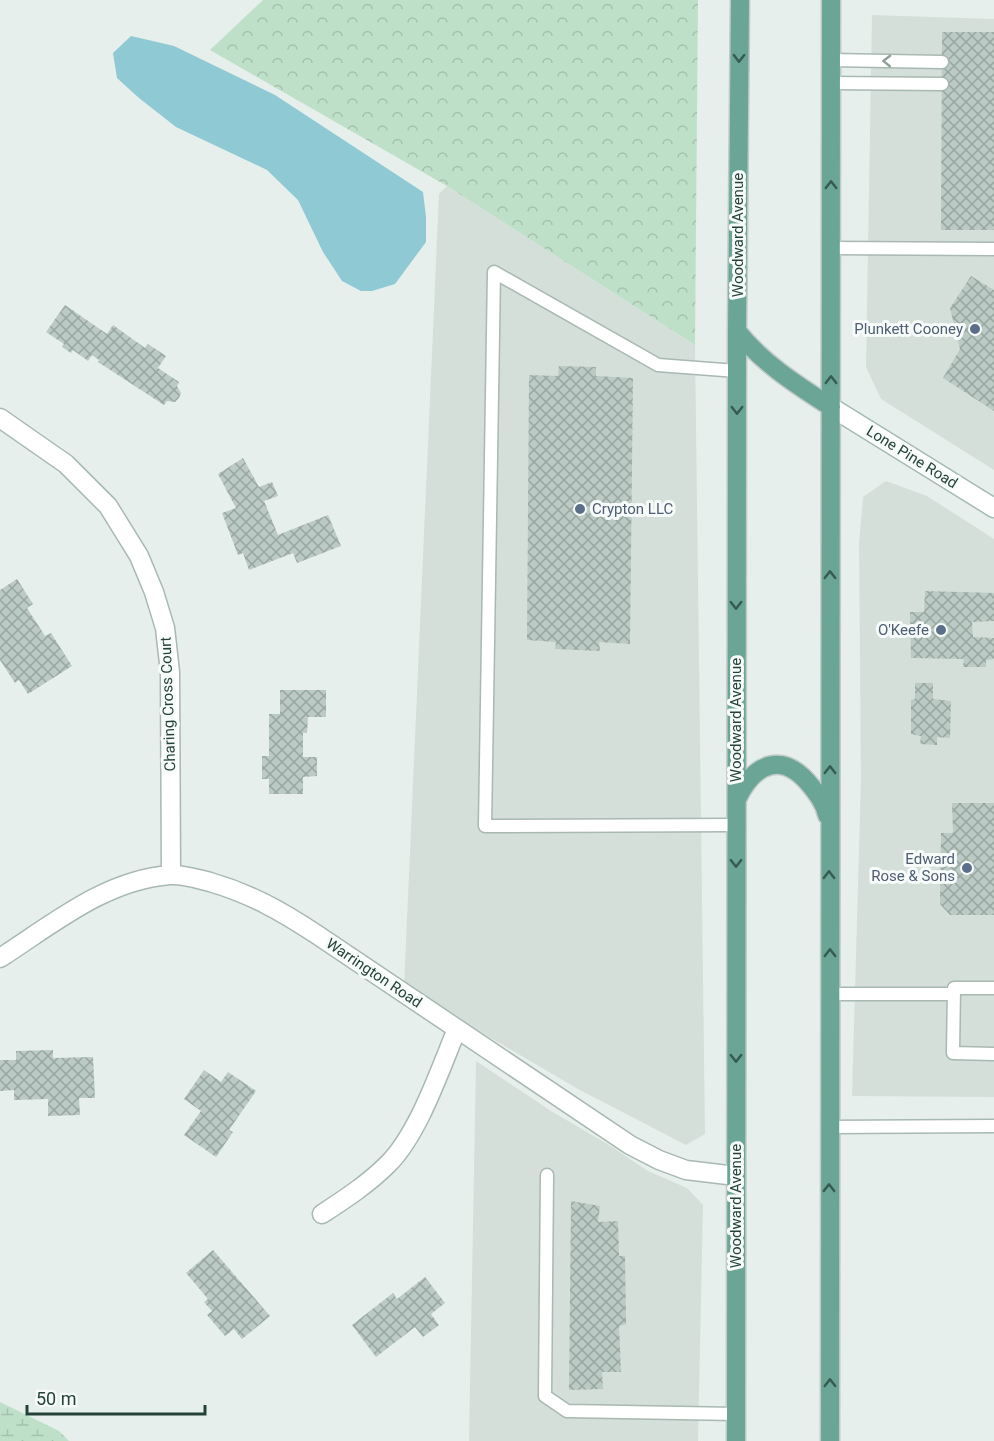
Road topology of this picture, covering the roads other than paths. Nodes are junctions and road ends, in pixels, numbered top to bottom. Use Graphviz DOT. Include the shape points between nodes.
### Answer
graph roads {
  1 [pos="740,0"];
  2 [pos="831,0"];
  3 [pos="831,60"];
  4 [pos="942,62"];
  5 [pos="831,82"];
  6 [pos="942,84"];
  7 [pos="831,248"];
  8 [pos="994,249"];
  9 [pos="737,331"];
  10 [pos="737,371"];
  11 [pos="831,407"];
  12 [pos="0,418"];
  13 [pos="994,508"];
  14 [pos="736,801"];
  15 [pos="736,825"];
  16 [pos="830,828"];
  17 [pos="171,875"];
  18 [pos="0,958"];
  19 [pos="994,988"];
  20 [pos="830,994"];
  21 [pos="954,994"];
  22 [pos="457,1029"];
  23 [pos="994,1054"];
  24 [pos="994,1126"];
  25 [pos="829,1127"];
  26 [pos="547,1176"];
  27 [pos="736,1176"];
  28 [pos="322,1214"];
  29 [pos="736,1414"];
  30 [pos="736,1441"];
  31 [pos="830,1441"];
  1 -- 9 [label="main road, Woodward Avenue, one-way"];
  2 -- 3 [label="main road"];
  4 -- 3 [label="lane, one-way"];
  3 -- 5 [label="main road"];
  5 -- 6 [label="lane"];
  7 -- 5 [label="main road, one-way"];
  7 -- 8 [label="lane"];
  11 -- 7 [label="main road, one-way"];
  9 -- 10 [label="main road, Woodward Avenue"];
  9 -- 11 [label="main road" via="759,356"];
  10 -- 14 [label="main road, Woodward Avenue, one-way"];
  10 -- 15 [label="lane" via="658,365 494,272 485,826"];
  11 -- 13 [label="street, Lone Pine Road"];
  16 -- 11 [label="main road, one-way"];
  12 -- 17 [label="street, Charing Cross Court" via="66,464 108,506 139,556 154,592 165,628 170,672"];
  14 -- 15 [label="main road, Woodward Avenue"];
  14 -- 16 [label="main road" via="755,773 775,764 784,765 795,769 813,788"];
  15 -- 27 [label="main road, Woodward Avenue, one-way"];
  20 -- 16 [label="main road, one-way"];
  17 -- 18 [label="street, Warrington Road" via="128,885 91,900"];
  17 -- 22 [label="street, Warrington Road" via="238,890 269,904"];
  19 -- 21 [label="lane" via="954,988"];
  20 -- 21 [label="lane"];
  20 -- 25 [label="main road"];
  21 -- 23 [label="lane" via="953,1053"];
  22 -- 27 [label="street, Warrington Road" via="596,1123 659,1160 686,1170"];
  22 -- 28 [label="street" via="408,1138 390,1163"];
  24 -- 25 [label="lane"];
  31 -- 25 [label="main road, one-way"];
  26 -- 29 [label="lane" via="545,1396 567,1411"];
  27 -- 29 [label="main road, Woodward Avenue"];
  29 -- 30 [label="main road, Woodward Avenue"];
}
